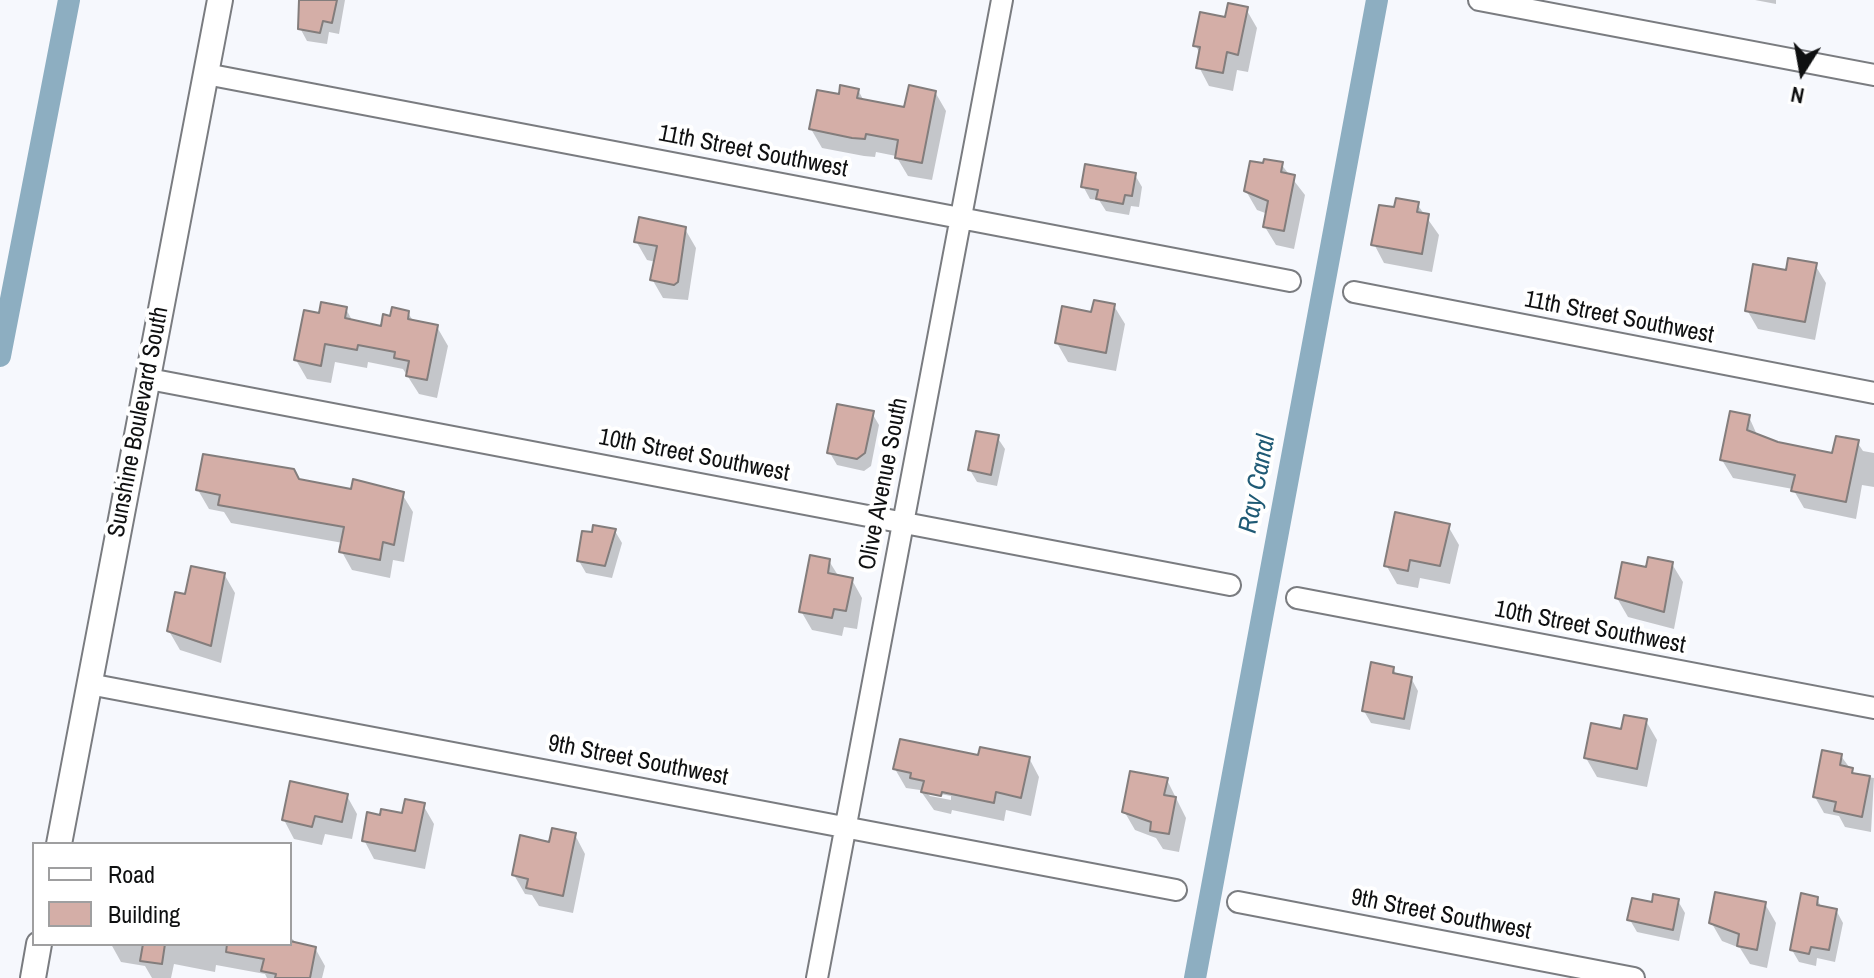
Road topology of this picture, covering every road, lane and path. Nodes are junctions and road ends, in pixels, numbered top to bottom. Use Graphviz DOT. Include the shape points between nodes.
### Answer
graph roads {
  1 [pos="220,0"];
  2 [pos="1002,0"];
  3 [pos="1479,0"];
  4 [pos="206,74"];
  5 [pos="1874,75"];
  6 [pos="961,219"];
  7 [pos="1290,281"];
  8 [pos="1354,292"];
  9 [pos="149,379"];
  10 [pos="1874,393"];
  11 [pos="903,522"];
  12 [pos="1230,585"];
  13 [pos="1297,598"];
  14 [pos="89,684"];
  15 [pos="1874,708"];
  16 [pos="845,828"];
  17 [pos="59,842"];
  18 [pos="1176,890"];
  19 [pos="1238,902"];
  20 [pos="39,946"];
  21 [pos="33,978"];
  22 [pos="817,978"];
  23 [pos="1634,978"];
  1 -- 4 [label="street, Sunshine Boulevard South"];
  2 -- 6 [label="street, Olive Avenue South"];
  3 -- 5 [label="street"];
  4 -- 6 [label="street, 11th Street Southwest"];
  4 -- 9 [label="street, Sunshine Boulevard South"];
  6 -- 7 [label="street, 11th Street Southwest"];
  6 -- 11 [label="street, Olive Avenue South"];
  8 -- 10 [label="street, 11th Street Southwest"];
  9 -- 11 [label="street, 10th Street Southwest"];
  9 -- 14 [label="street, Sunshine Boulevard South"];
  11 -- 12 [label="street, 10th Street Southwest"];
  11 -- 16 [label="street, Olive Avenue South"];
  13 -- 15 [label="street, 10th Street Southwest"];
  14 -- 16 [label="street, 9th Street Southwest"];
  14 -- 17 [label="street, Sunshine Boulevard South"];
  16 -- 18 [label="street, 9th Street Southwest"];
  16 -- 22 [label="street, Olive Avenue South"];
  19 -- 23 [label="street, 9th Street Southwest"];
  20 -- 21 [label="street"];
}
